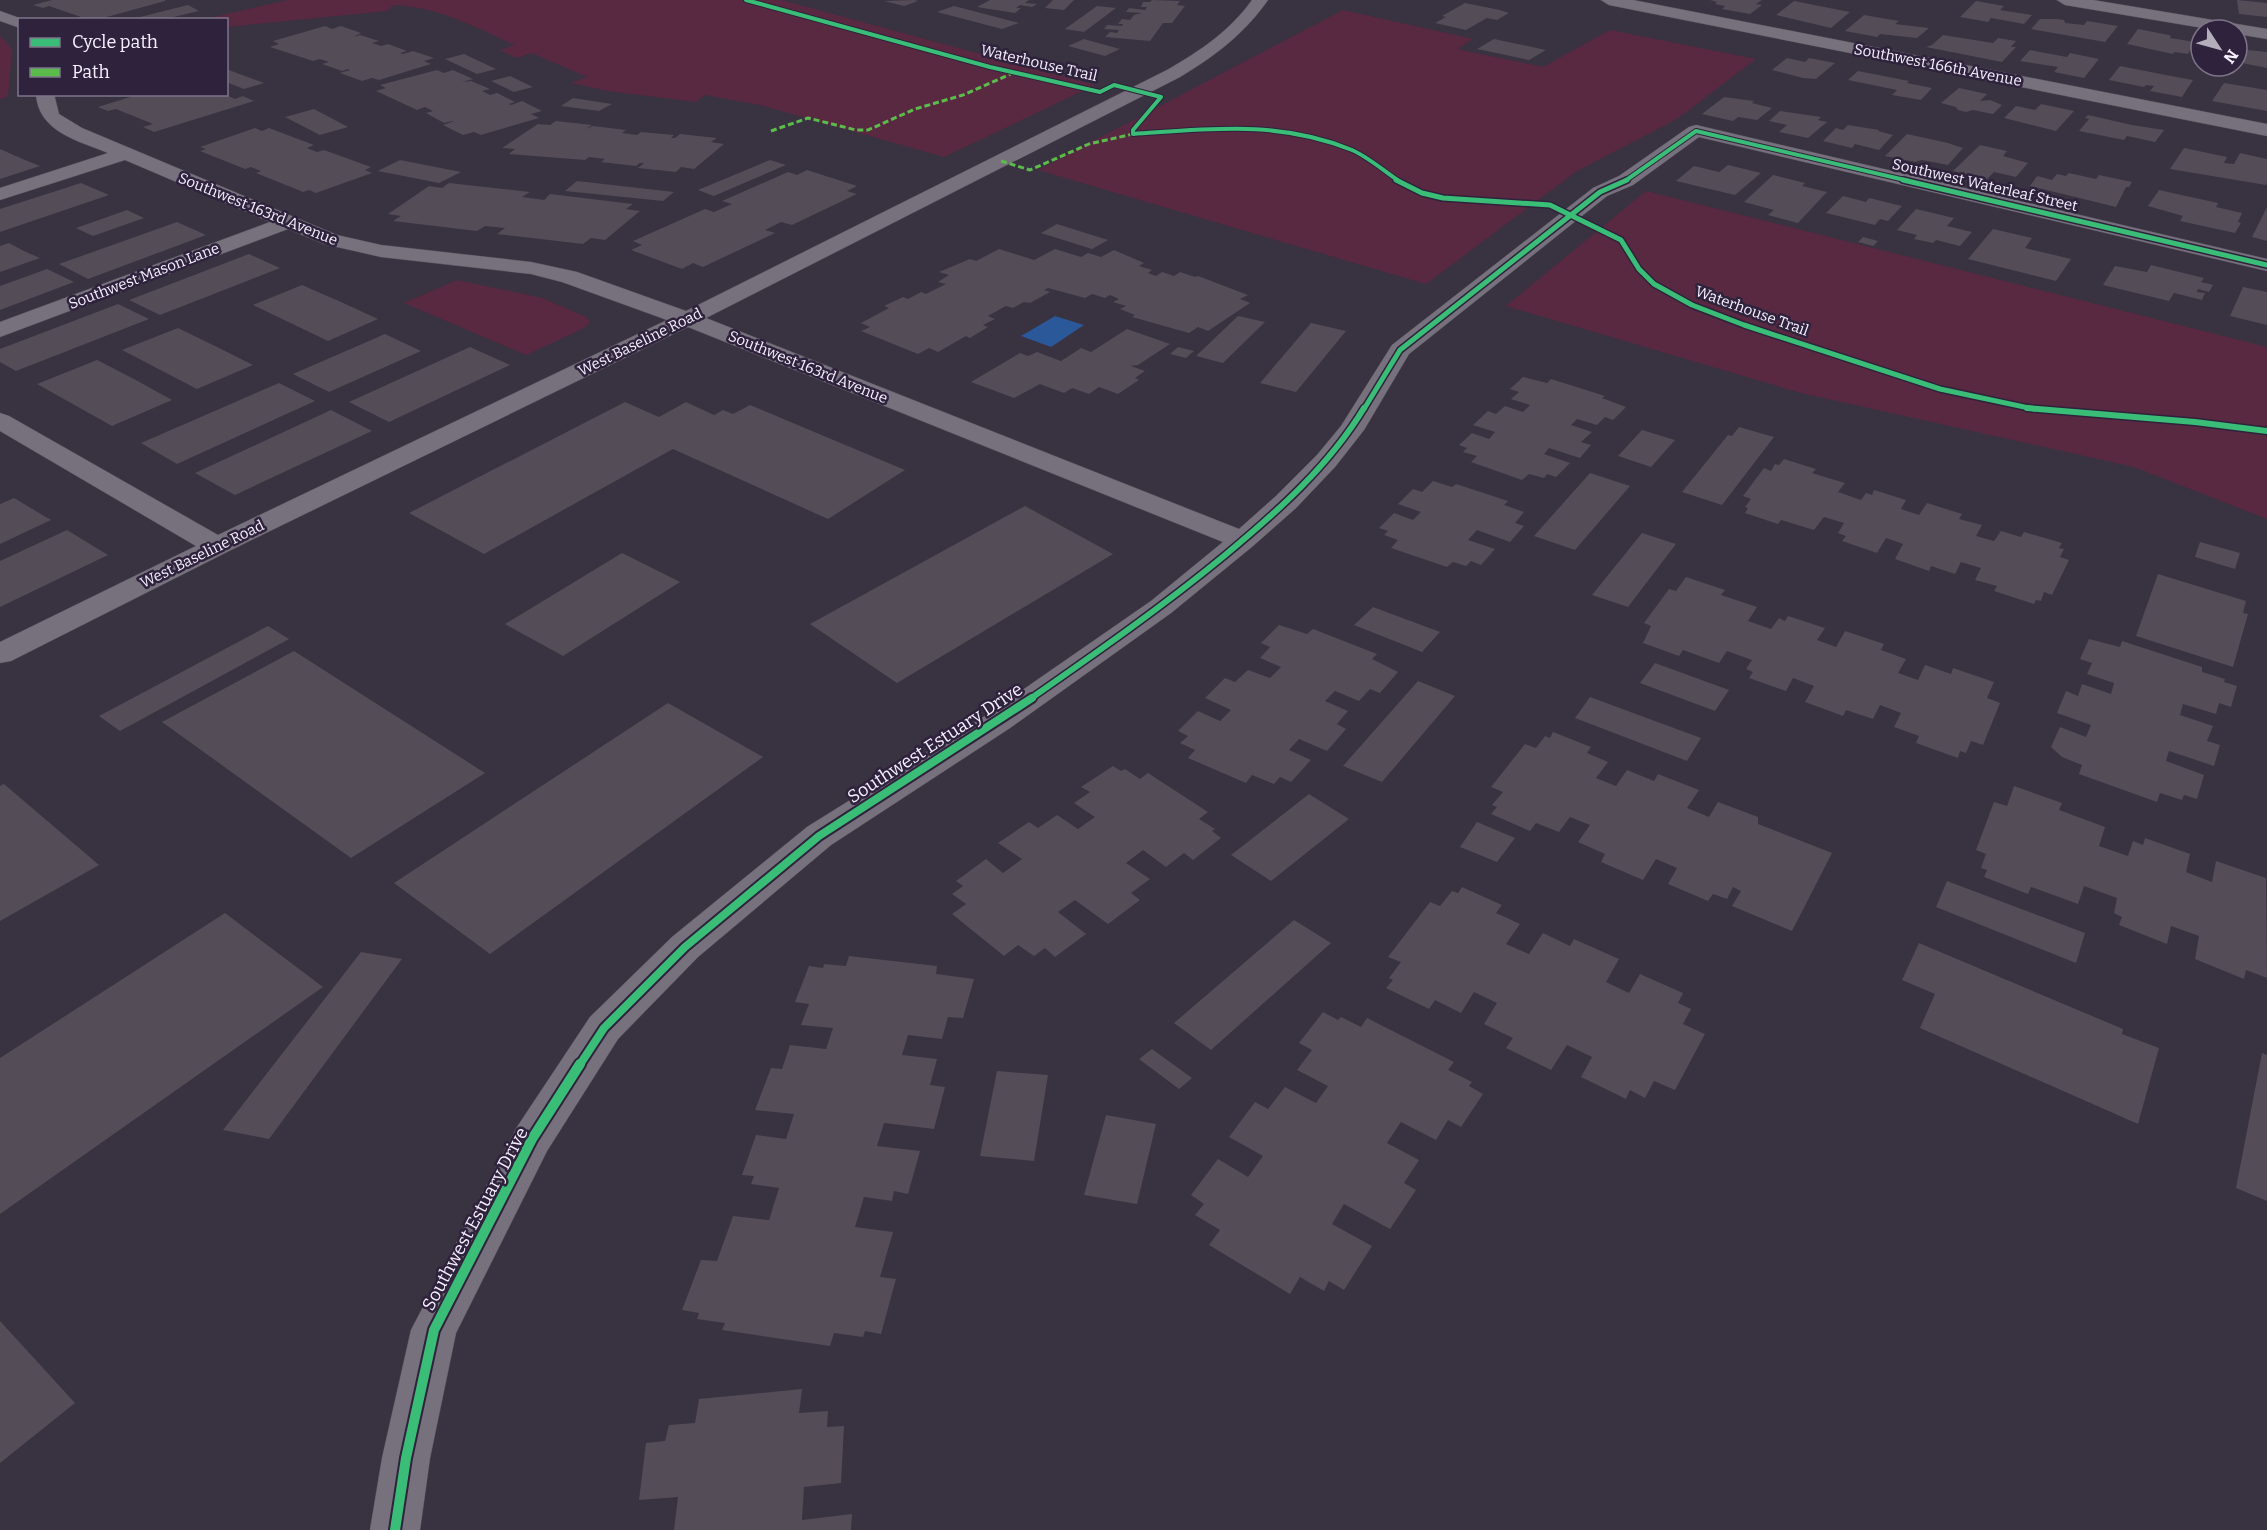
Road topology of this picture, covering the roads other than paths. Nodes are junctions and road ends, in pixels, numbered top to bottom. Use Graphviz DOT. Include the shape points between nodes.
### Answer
graph roads {
  1 [pos="1260,0"];
  2 [pos="1609,0"];
  3 [pos="2065,0"];
  4 [pos="0,16"];
  5 [pos="18,22"];
  6 [pos="2267,34"];
  7 [pos="45,96"];
  8 [pos="2267,130"];
  9 [pos="1696,131"];
  10 [pos="124,154"];
  11 [pos="0,194"];
  12 [pos="288,222"];
  13 [pos="2267,265"];
  14 [pos="687,319"];
  15 [pos="0,330"];
  16 [pos="0,421"];
  17 [pos="1243,540"];
  18 [pos="217,546"];
  19 [pos="0,654"];
  20 [pos="395,1530"];
  1 -- 14 [label="street, West Baseline Road" via="1222,42 1164,79"];
  2 -- 8 [label="street, Southwest 166th Avenue"];
  3 -- 6 [label="street" via="2180,13"];
  4 -- 5 [label="street"];
  7 -- 10 [label="street, Southwest 163rd Avenue" via="45,109 56,121"];
  9 -- 13 [label="street, Southwest Waterleaf Street"];
  9 -- 17 [label="street, Southwest Estuary Drive" via="1675,142 1620,186 1593,197 1400,350 1338,446 1286,502"];
  10 -- 11 [label="street"];
  10 -- 12 [label="street, Southwest 163rd Avenue"];
  12 -- 14 [label="street, Southwest 163rd Avenue" via="331,240 381,251 531,268 569,277"];
  12 -- 15 [label="street, Southwest Mason Lane"];
  14 -- 17 [label="street, Southwest 163rd Avenue"];
  14 -- 18 [label="street, West Baseline Road"];
  16 -- 18 [label="street"];
  17 -- 20 [label="street, Southwest Estuary Drive" via="1142,621 999,721 819,836 685,947 604,1028 532,1139 434,1330"];
  18 -- 19 [label="street, West Baseline Road"];
}
